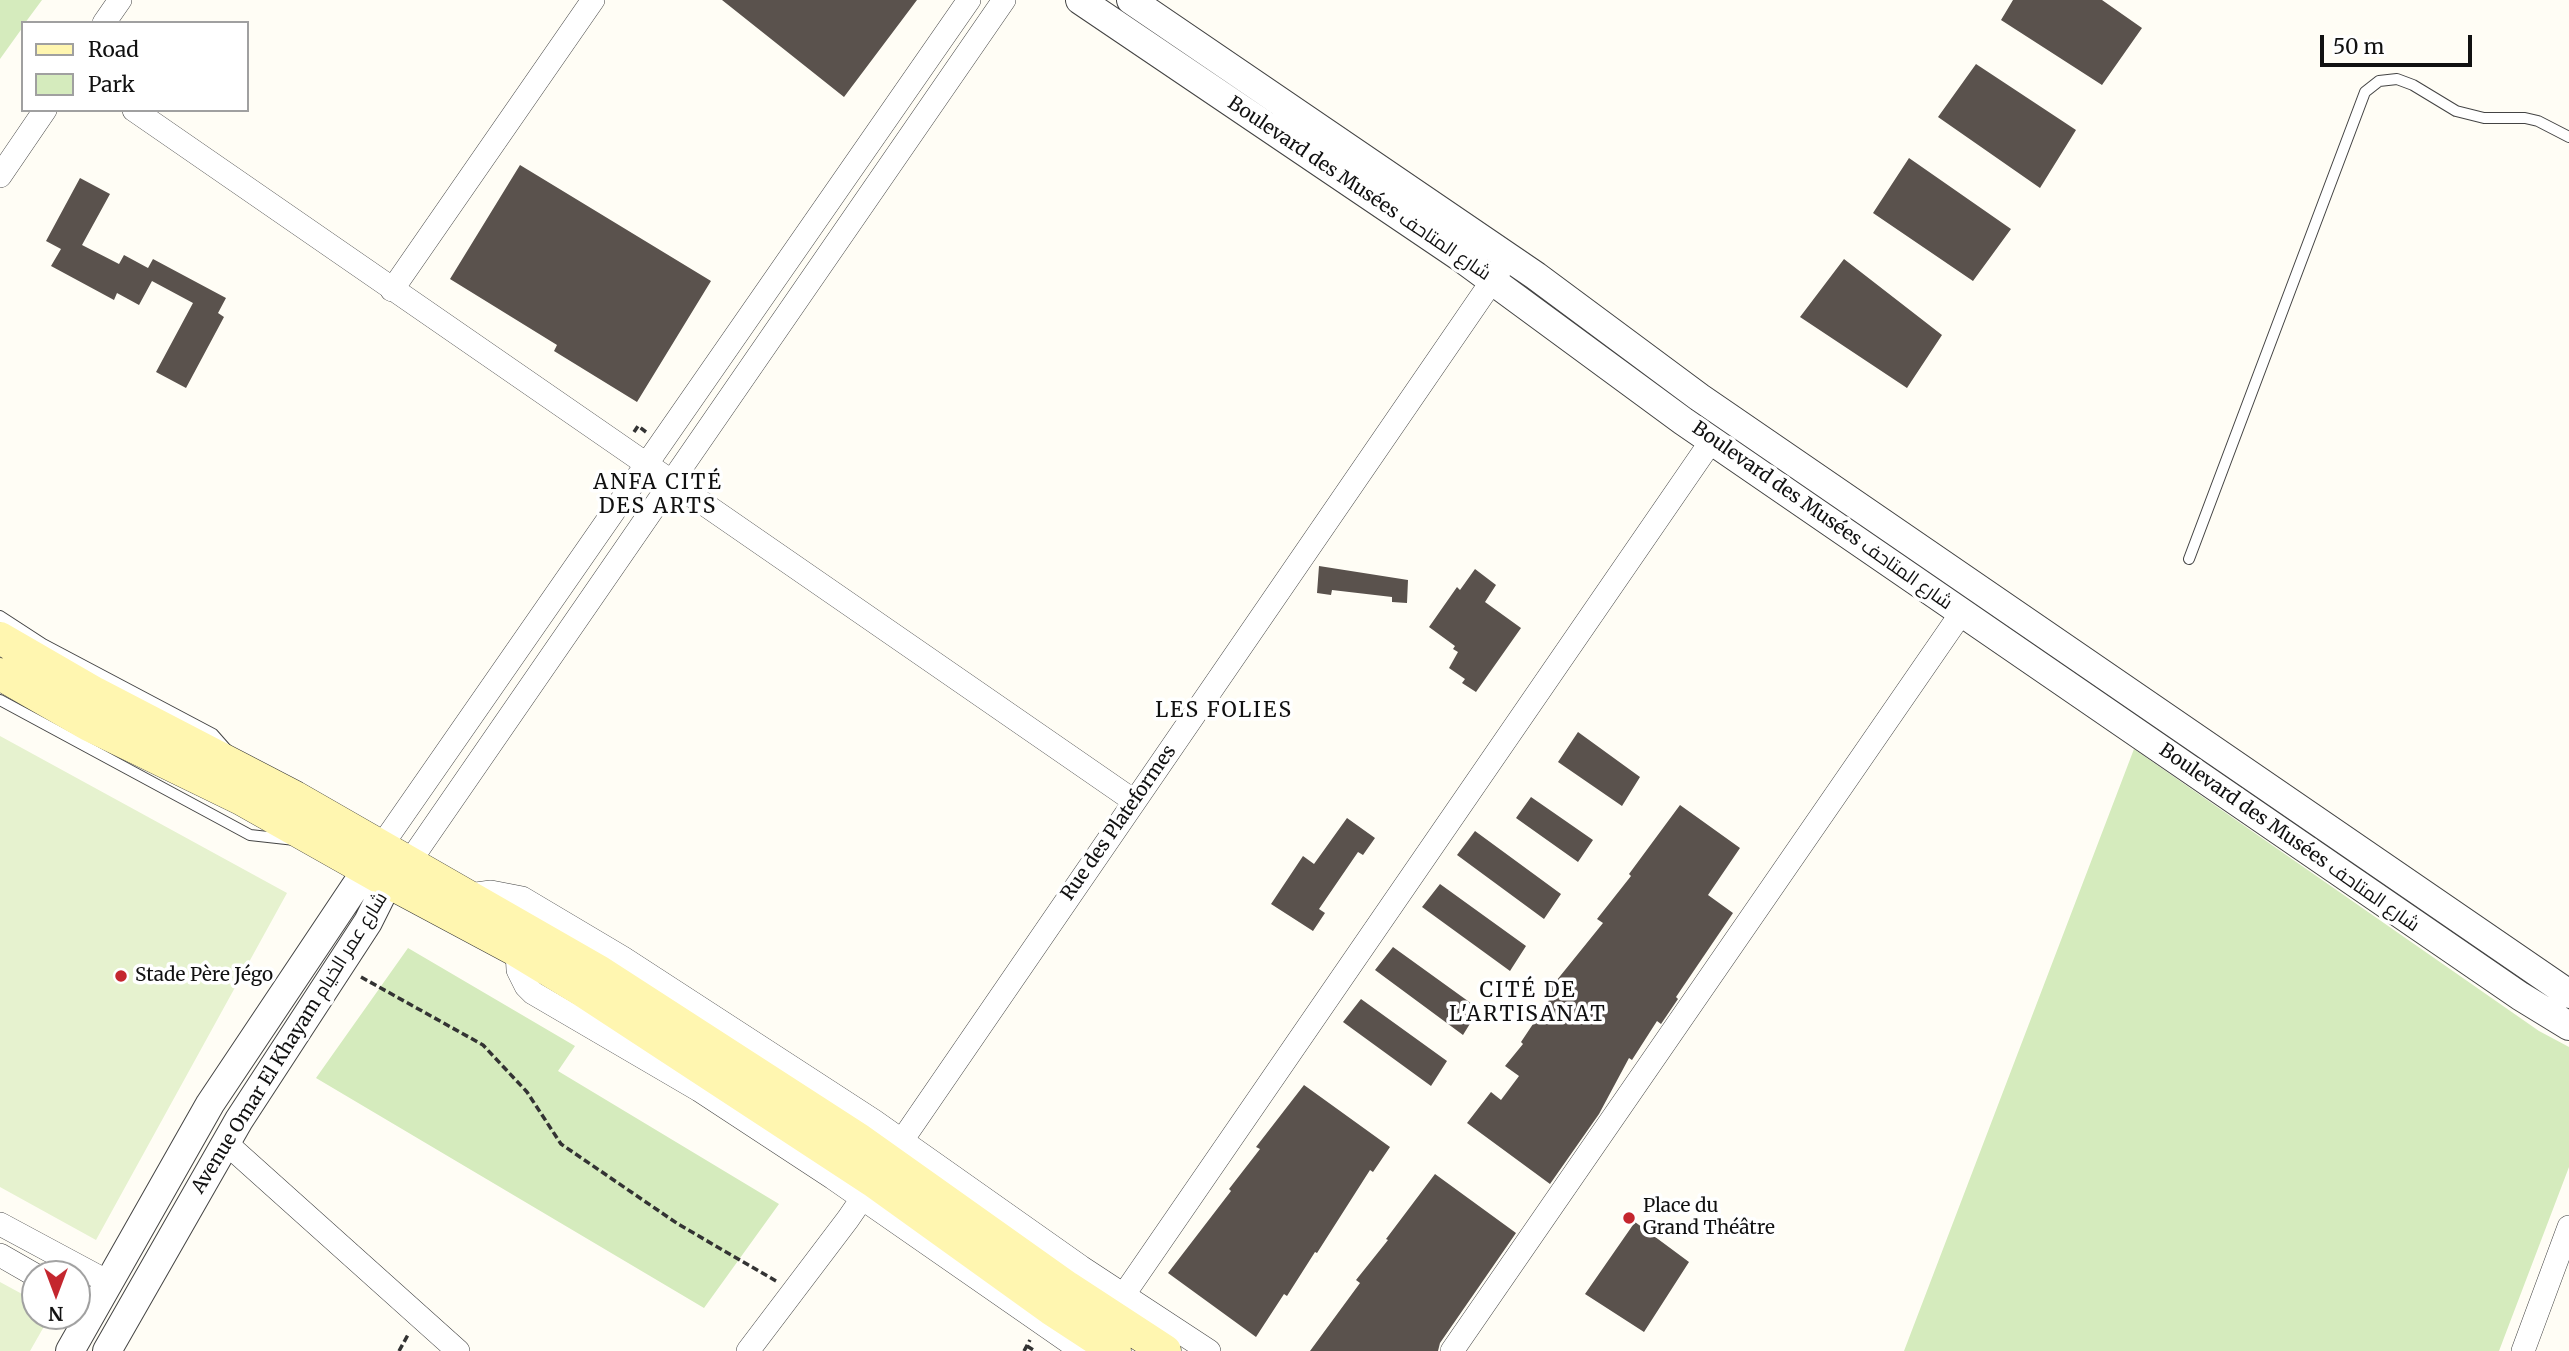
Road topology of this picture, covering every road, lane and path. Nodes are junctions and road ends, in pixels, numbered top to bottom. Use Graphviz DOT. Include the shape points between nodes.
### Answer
graph roads {
  1 [pos="120,0"];
  2 [pos="593,0"];
  3 [pos="970,0"];
  4 [pos="1003,0"];
  5 [pos="1080,0"];
  6 [pos="1131,0"];
  7 [pos="105,21"];
  8 [pos="44,112"];
  9 [pos="137,112"];
  10 [pos="2569,137"];
  11 [pos="0,176"];
  12 [pos="1508,257"];
  13 [pos="1493,280"];
  14 [pos="392,289"];
  15 [pos="1712,440"];
  16 [pos="646,466"];
  17 [pos="671,483"];
  18 [pos="2189,559"];
  19 [pos="1962,612"];
  20 [pos="0,616"];
  21 [pos="0,638"];
  22 [pos="0,674"];
  23 [pos="0,700"];
  24 [pos="239,768"];
  25 [pos="1134,801"];
  26 [pos="313,839"];
  27 [pos="386,864"];
  28 [pos="341,966"];
  29 [pos="2569,994"];
  30 [pos="2569,1026"];
  31 [pos="226,1143"];
  32 [pos="881,1170"];
  33 [pos="0,1224"];
  34 [pos="2569,1227"];
  35 [pos="0,1255"];
  36 [pos="21,1267"];
  37 [pos="108,1282"];
  38 [pos="793,1291"];
  39 [pos="91,1298"];
  40 [pos="77,1330"];
  41 [pos="1102,1333"];
  42 [pos="1027,1346"];
  43 [pos="70,1351"];
  44 [pos="107,1351"];
  45 [pos="458,1351"];
  46 [pos="748,1351"];
  47 [pos="1035,1351"];
  48 [pos="1165,1351"];
  49 [pos="1209,1351"];
  50 [pos="1452,1351"];
  51 [pos="2523,1351"];
  1 -- 7 [label="street"];
  2 -- 14 [label="street"];
  3 -- 16 [label="street"];
  4 -- 17 [label="street"];
  5 -- 13 [label="street, Boulevard des Musées شارع المتاحف"];
  6 -- 12 [label="street, Boulevard des Musées شارع المتاحف"];
  8 -- 11 [label="street"];
  9 -- 14 [label="street"];
  10 -- 18 [label="lane" via="2525,118 2484,118 2456,111 2397,79 2379,81 2365,92"];
  12 -- 13 [label="street, Rue des Plateformes"];
  12 -- 29 [label="street, Boulevard des Musées شارع المتاحف" via="1699,397"];
  13 -- 15 [label="street, Boulevard des Musées شارع المتاحف"];
  13 -- 25 [label="street, Rue des Plateformes"];
  14 -- 16 [label="street"];
  15 -- 19 [label="street, Boulevard des Musées شارع المتاحف"];
  15 -- 41 [label="street"];
  16 -- 17 [label="street"];
  16 -- 27 [label="street"];
  17 -- 25 [label="street"];
  17 -- 27 [label="street"];
  19 -- 30 [label="street, Boulevard des Musées شارع المتاحف"];
  19 -- 50 [label="street"];
  20 -- 24 [label="lane" via="43,644 213,734"];
  21 -- 24 [label="main road"];
  22 -- 26 [label="main road" via="89,725"];
  23 -- 26 [label="lane" via="250,835"];
  24 -- 27 [label="main road"];
  25 -- 32 [label="street, Rue des Plateformes"];
  26 -- 27 [label="main road"];
  27 -- 28 [label="street, Avenue Omar El Khayam شارع عمر الخيام" via="368,922"];
  27 -- 32 [label="main road" via="677,1051"];
  27 -- 32 [label="main road" via="470,895 600,972"];
  27 -- 37 [label="street, Avenue Omar El Khayam شارع عمر الخيام" via="211,1104"];
  28 -- 31 [label="street, Avenue Omar El Khayam شارع عمر الخيام"];
  28 -- 38 [label="path" via="483,1045 527,1093 561,1144 678,1224"];
  31 -- 44 [label="street, Avenue Omar El Khayam شارع عمر الخيام"];
  31 -- 45 [label="street"];
  32 -- 38 [label="street, Rue des Plateformes"];
  32 -- 41 [label="main road" via="1051,1309"];
  32 -- 41 [label="street" via="1081,1267"];
  33 -- 37 [label="street"];
  34 -- 51 [label="street"];
  35 -- 36 [label="street"];
  37 -- 39 [label="street, Avenue Omar El Khayam شارع عمر الخيام"];
  38 -- 46 [label="street, Rue des Plateformes"];
  40 -- 43 [label="street, Avenue Omar El Khayam شارع عمر الخيام"];
  41 -- 48 [label="main road"];
  41 -- 49 [label="street"];
  42 -- 47 [label="path"];
}
